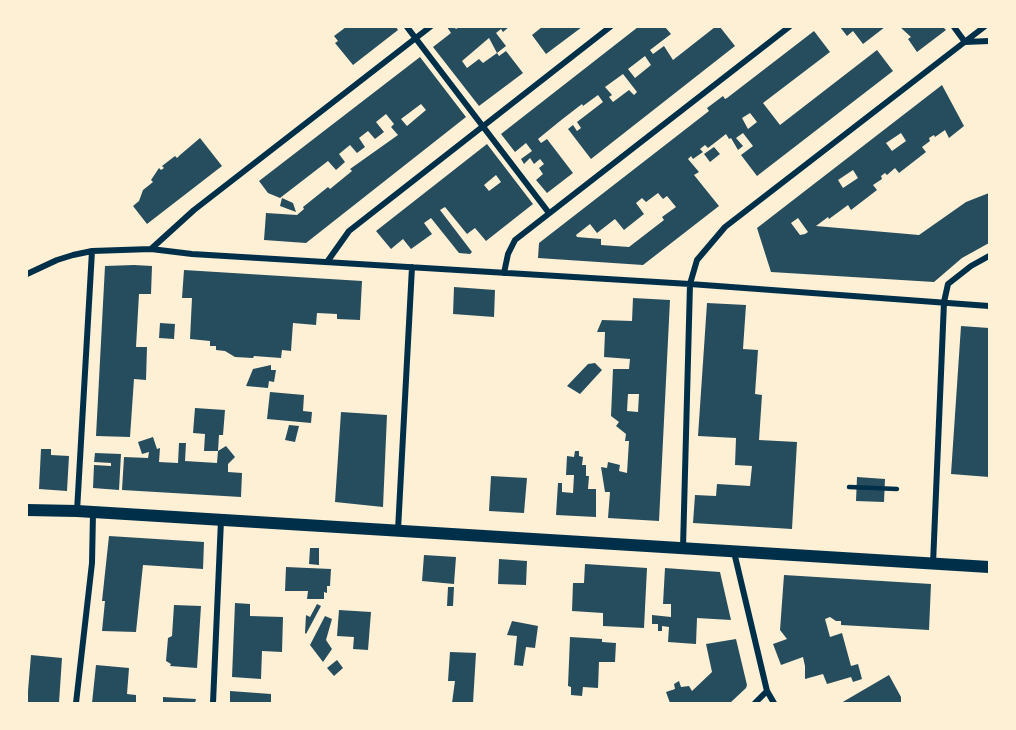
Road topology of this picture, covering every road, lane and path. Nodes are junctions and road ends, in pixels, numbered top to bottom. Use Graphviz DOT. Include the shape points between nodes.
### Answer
graph roads {
  1 [pos="407,27"];
  2 [pos="430,27"];
  3 [pos="610,27"];
  4 [pos="789,27"];
  5 [pos="954,27"];
  6 [pos="984,27"];
  7 [pos="416,39"];
  8 [pos="989,40"];
  9 [pos="965,42"];
  10 [pos="482,125"];
  11 [pos="549,213"];
  12 [pos="151,249"];
  13 [pos="92,251"];
  14 [pos="989,256"];
  15 [pos="327,262"];
  16 [pos="412,267"];
  17 [pos="504,273"];
  18 [pos="27,274"];
  19 [pos="690,284"];
  20 [pos="944,302"];
  21 [pos="989,306"];
  22 [pos="849,487"];
  23 [pos="897,489"];
  24 [pos="27,510"];
  25 [pos="77,511"];
  26 [pos="93,512"];
  27 [pos="222,520"];
  28 [pos="398,531"];
  29 [pos="683,549"];
  30 [pos="734,552"];
  31 [pos="933,564"];
  32 [pos="989,567"];
  33 [pos="767,691"];
  34 [pos="76,703"];
  35 [pos="213,703"];
  36 [pos="755,703"];
  37 [pos="774,703"];
  1 -- 7 [label="street"];
  2 -- 7 [label="street"];
  3 -- 10 [label="street"];
  4 -- 11 [label="street"];
  5 -- 9 [label="street"];
  6 -- 9 [label="street"];
  7 -- 10 [label="street"];
  7 -- 12 [label="street" via="194,210"];
  8 -- 9 [label="street"];
  9 -- 19 [label="street" via="725,227 697,260"];
  10 -- 11 [label="street"];
  10 -- 15 [label="street" via="350,231"];
  11 -- 17 [label="street" via="515,240"];
  12 -- 13 [label="street"];
  12 -- 15 [label="street"];
  13 -- 18 [label="street" via="57,260"];
  13 -- 25 [label="street"];
  14 -- 20 [label="street" via="948,284"];
  15 -- 16 [label="street"];
  16 -- 17 [label="street"];
  16 -- 28 [label="street"];
  17 -- 19 [label="street"];
  19 -- 20 [label="street"];
  19 -- 29 [label="street"];
  20 -- 21 [label="street"];
  20 -- 31 [label="street"];
  22 -- 23 [label="lane"];
  24 -- 25 [label="main road"];
  25 -- 26 [label="main road"];
  26 -- 27 [label="main road"];
  26 -- 34 [label="street" via="92,563"];
  27 -- 28 [label="main road"];
  27 -- 35 [label="street"];
  28 -- 29 [label="main road"];
  29 -- 30 [label="main road"];
  30 -- 31 [label="main road"];
  30 -- 33 [label="street"];
  31 -- 32 [label="main road"];
  33 -- 36 [label="street"];
  33 -- 37 [label="street"];
}
